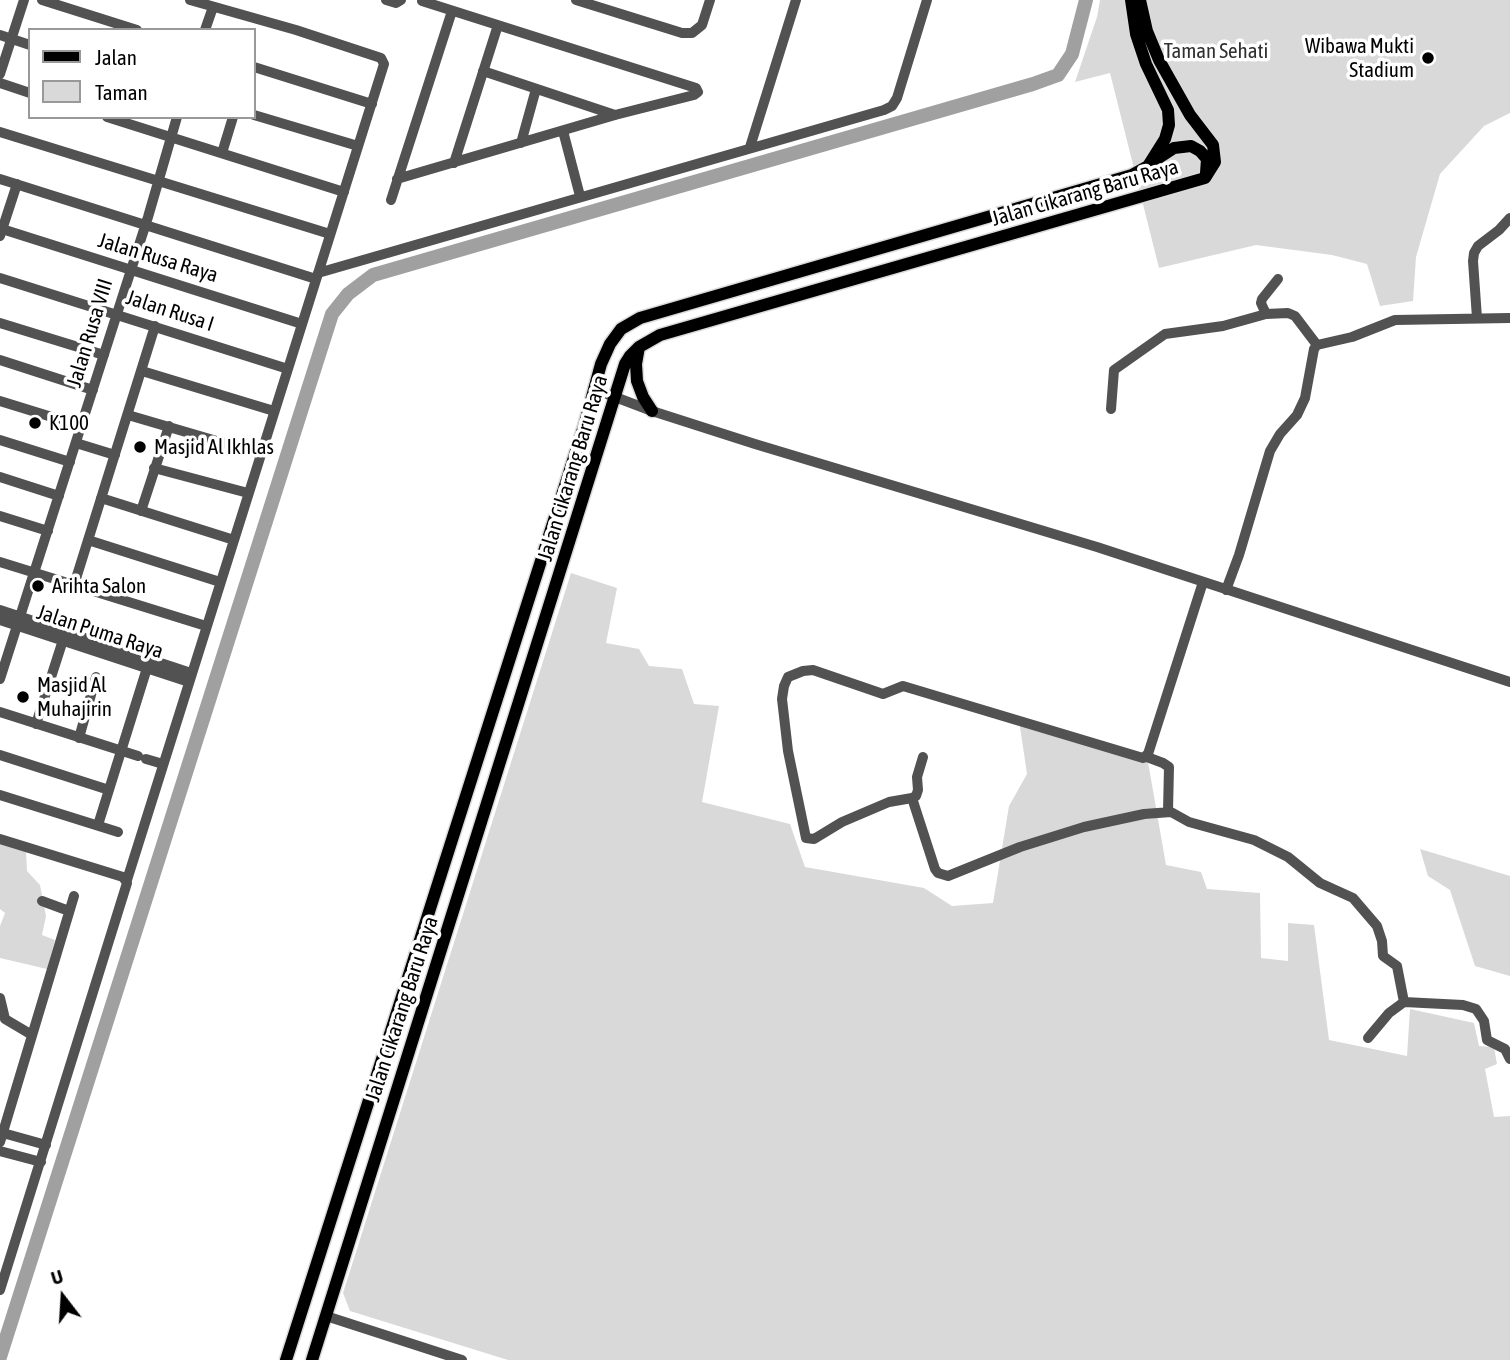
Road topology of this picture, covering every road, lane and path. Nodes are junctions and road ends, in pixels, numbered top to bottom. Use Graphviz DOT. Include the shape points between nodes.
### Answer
graph roads {
  1 [pos="24,0"];
  2 [pos="42,0"];
  3 [pos="190,0"];
  4 [pos="386,0"];
  5 [pos="401,0"];
  6 [pos="576,0"];
  7 [pos="710,0"];
  8 [pos="796,0"];
  9 [pos="927,0"];
  10 [pos="1131,0"];
  11 [pos="1140,0"];
  12 [pos="422,1"];
  13 [pos="213,7"];
  14 [pos="452,11"];
  15 [pos="498,26"];
  16 [pos="131,28"];
  17 [pos="206,28"];
  18 [pos="0,35"];
  19 [pos="12,39"];
  20 [pos="28,44"];
  21 [pos="256,67"];
  22 [pos="483,71"];
  23 [pos="0,74"];
  24 [pos="0,83"];
  25 [pos="536,89"];
  26 [pos="28,92"];
  27 [pos="372,103"];
  28 [pos="615,115"];
  29 [pos="256,116"];
  30 [pos="113,119"];
  31 [pos="176,119"];
  32 [pos="232,119"];
  33 [pos="563,131"];
  34 [pos="0,132"];
  35 [pos="170,137"];
  36 [pos="521,143"];
  37 [pos="358,146"];
  38 [pos="750,148"];
  39 [pos="222,153"];
  40 [pos="454,163"];
  41 [pos="1148,166"];
  42 [pos="1205,178"];
  43 [pos="0,179"];
  44 [pos="397,179"];
  45 [pos="159,181"];
  46 [pos="17,184"];
  47 [pos="344,192"];
  48 [pos="580,196"];
  49 [pos="391,200"];
  50 [pos="1510,218"];
  51 [pos="145,225"];
  52 [pos="1,232"];
  53 [pos="330,234"];
  54 [pos="324,253"];
  55 [pos="345,264"];
  56 [pos="131,270"];
  57 [pos="317,276"];
  58 [pos="0,278"];
  59 [pos="1278,279"];
  60 [pos="117,313"];
  61 [pos="1266,314"];
  62 [pos="1477,318"];
  63 [pos="1510,318"];
  64 [pos="0,323"];
  65 [pos="302,324"];
  66 [pos="155,326"];
  67 [pos="1317,345"];
  68 [pos="639,347"];
  69 [pos="104,355"];
  70 [pos="0,360"];
  71 [pos="288,369"];
  72 [pos="142,372"];
  73 [pos="594,389"];
  74 [pos="93,390"];
  75 [pos="616,396"];
  76 [pos="0,401"];
  77 [pos="1111,409"];
  78 [pos="274,411"];
  79 [pos="652,411"];
  80 [pos="128,415"];
  81 [pos="81,426"];
  82 [pos="169,426"];
  83 [pos="0,440"];
  84 [pos="76,443"];
  85 [pos="261,454"];
  86 [pos="115,455"];
  87 [pos="70,461"];
  88 [pos="154,468"];
  89 [pos="0,477"];
  90 [pos="248,493"];
  91 [pos="59,496"];
  92 [pos="101,498"];
  93 [pos="141,511"];
  94 [pos="0,516"];
  95 [pos="48,531"];
  96 [pos="88,540"];
  97 [pos="234,540"];
  98 [pos="0,562"];
  99 [pos="35,573"];
  100 [pos="220,582"];
  101 [pos="1203,582"];
  102 [pos="74,585"];
  103 [pos="1226,590"];
  104 [pos="0,610"];
  105 [pos="0,620"];
  106 [pos="19,621"];
  107 [pos="206,626"];
  108 [pos="63,640"];
  109 [pos="103,653"];
  110 [pos="148,668"];
  111 [pos="1,672"];
  112 [pos="190,677"];
  113 [pos="1510,682"];
  114 [pos="0,712"];
  115 [pos="36,724"];
  116 [pos="79,738"];
  117 [pos="120,751"];
  118 [pos="0,755"];
  119 [pos="923,757"];
  120 [pos="1147,757"];
  121 [pos="163,764"];
  122 [pos="109,790"];
  123 [pos="0,795"];
  124 [pos="912,798"];
  125 [pos="1168,811"];
  126 [pos="99,825"];
  127 [pos="118,832"];
  128 [pos="0,839"];
  129 [pos="127,880"];
  130 [pos="74,896"];
  131 [pos="42,901"];
  132 [pos="69,911"];
  133 [pos="0,998"];
  134 [pos="1404,1002"];
  135 [pos="2,1019"];
  136 [pos="32,1035"];
  137 [pos="1368,1038"];
  138 [pos="386,1044"];
  139 [pos="409,1049"];
  140 [pos="1510,1059"];
  141 [pos="0,1094"];
  142 [pos="13,1098"];
  143 [pos="1,1141"];
  144 [pos="46,1145"];
  145 [pos="41,1162"];
  146 [pos="0,1290"];
  147 [pos="326,1317"];
  148 [pos="286,1360"];
  149 [pos="312,1360"];
  150 [pos="462,1360"];
  1 -- 19 [label="street"];
  2 -- 16 [label="street"];
  3 -- 13 [label="street"];
  4 -- 5 [label="street"];
  6 -- 7 [label="street" via="692,33 702,25"];
  8 -- 38 [label="street"];
  9 -- 38 [label="street" via="892,106"];
  10 -- 41 [label="main road, Jalan Cikarang Baru Raya" via="1146,64 1168,110 1165,139"];
  11 -- 42 [label="main road, Jalan Cikarang Baru Raya" via="1159,60 1213,145 1215,162"];
  12 -- 14 [label="street"];
  13 -- 17 [label="street"];
  13 -- 27 [label="street" via="383,59"];
  14 -- 15 [label="street"];
  14 -- 44 [label="street"];
  15 -- 22 [label="street"];
  15 -- 28 [label="street" via="697,90 694,95"];
  18 -- 19 [label="street"];
  19 -- 20 [label="street"];
  19 -- 23 [label="street"];
  21 -- 27 [label="street"];
  22 -- 25 [label="street"];
  22 -- 40 [label="street"];
  24 -- 26 [label="street"];
  25 -- 28 [label="street"];
  25 -- 36 [label="street"];
  27 -- 37 [label="street"];
  28 -- 33 [label="street"];
  29 -- 37 [label="street"];
  30 -- 35 [label="street"];
  31 -- 35 [label="street, Jalan Rusa VIII"];
  32 -- 39 [label="street"];
  33 -- 36 [label="street"];
  33 -- 48 [label="street"];
  34 -- 45 [label="street"];
  35 -- 39 [label="street"];
  35 -- 45 [label="street, Jalan Rusa VIII"];
  36 -- 40 [label="street"];
  37 -- 47 [label="street"];
  38 -- 48 [label="street"];
  39 -- 47 [label="street"];
  40 -- 44 [label="street"];
  41 -- 42 [label="main road" via="1174,148 1191,146 1207,159"];
  41 -- 73 [label="main road, Jalan Cikarang Baru Raya" via="1132,175 640,318 621,329 610,344"];
  42 -- 68 [label="main road, Jalan Cikarang Baru Raya" via="660,335"];
  43 -- 46 [label="street"];
  44 -- 49 [label="street"];
  45 -- 51 [label="street, Jalan Rusa VIII"];
  45 -- 53 [label="street"];
  46 -- 51 [label="street"];
  46 -- 52 [label="street"];
  47 -- 53 [label="street"];
  48 -- 55 [label="street"];
  50 -- 62 [label="street" via="1474,253"];
  51 -- 56 [label="street, Jalan Rusa VIII"];
  51 -- 57 [label="street"];
  52 -- 56 [label="street, Jalan Rusa Raya"];
  53 -- 54 [label="street"];
  54 -- 55 [label="street"];
  54 -- 57 [label="street"];
  55 -- 57 [label="street"];
  56 -- 60 [label="street, Jalan Rusa VIII"];
  56 -- 65 [label="street, Jalan Rusa Raya"];
  57 -- 65 [label="street"];
  58 -- 60 [label="street, Jalan Rusa I"];
  59 -- 61 [label="street" via="1262,299"];
  60 -- 66 [label="street, Jalan Rusa I"];
  60 -- 69 [label="street, Jalan Rusa VIII"];
  61 -- 67 [label="street" via="1295,316"];
  61 -- 77 [label="street" via="1157,337 1114,370"];
  62 -- 63 [label="street"];
  62 -- 67 [label="street" via="1395,320"];
  64 -- 69 [label="street"];
  65 -- 71 [label="street"];
  66 -- 71 [label="street, Jalan Rusa I"];
  66 -- 72 [label="street"];
  67 -- 103 [label="street" via="1306,398 1270,451"];
  68 -- 75 [label="main road, Jalan Cikarang Baru Raya" via="625,364"];
  68 -- 79 [label="main road" via="637,381"];
  69 -- 74 [label="street, Jalan Rusa VIII"];
  70 -- 74 [label="street"];
  71 -- 78 [label="street"];
  72 -- 78 [label="street"];
  72 -- 80 [label="street"];
  73 -- 75 [label="street"];
  73 -- 138 [label="main road, Jalan Cikarang Baru Raya"];
  74 -- 81 [label="street, Jalan Rusa VIII"];
  75 -- 79 [label="street"];
  75 -- 139 [label="main road, Jalan Cikarang Baru Raya"];
  76 -- 81 [label="street"];
  78 -- 85 [label="street"];
  79 -- 101 [label="street"];
  80 -- 82 [label="street"];
  80 -- 86 [label="street"];
  81 -- 84 [label="street, Jalan Rusa VIII"];
  82 -- 85 [label="street"];
  82 -- 88 [label="street"];
  83 -- 87 [label="street"];
  84 -- 86 [label="street"];
  84 -- 87 [label="street, Jalan Rusa VIII"];
  85 -- 90 [label="street"];
  86 -- 92 [label="street"];
  87 -- 91 [label="street, Jalan Rusa VIII"];
  88 -- 90 [label="street"];
  88 -- 93 [label="street"];
  89 -- 91 [label="street"];
  90 -- 97 [label="street"];
  91 -- 95 [label="street, Jalan Rusa VIII"];
  92 -- 93 [label="street"];
  92 -- 96 [label="street"];
  93 -- 97 [label="street"];
  94 -- 95 [label="street"];
  95 -- 99 [label="street, Jalan Rusa VIII"];
  96 -- 100 [label="street"];
  96 -- 102 [label="street"];
  97 -- 100 [label="street"];
  98 -- 99 [label="street"];
  99 -- 102 [label="street"];
  99 -- 106 [label="street, Jalan Rusa VIII"];
  100 -- 107 [label="street"];
  101 -- 103 [label="street"];
  101 -- 120 [label="street"];
  102 -- 107 [label="street"];
  103 -- 113 [label="street"];
  104 -- 106 [label="street, Jalan Puma Raya"];
  105 -- 106 [label="street, Jalan Puma Raya"];
  106 -- 108 [label="street, Jalan Puma Raya"];
  106 -- 111 [label="street, Jalan Rusa VIII"];
  106 -- 112 [label="street"];
  107 -- 112 [label="street"];
  108 -- 109 [label="street, Jalan Puma Raya"];
  108 -- 115 [label="street"];
  109 -- 110 [label="street, Jalan Puma Raya"];
  109 -- 116 [label="street"];
  110 -- 112 [label="street, Jalan Puma Raya"];
  110 -- 117 [label="street"];
  112 -- 121 [label="street"];
  114 -- 115 [label="street"];
  115 -- 116 [label="street"];
  116 -- 117 [label="street"];
  117 -- 121 [label="street"];
  117 -- 122 [label="street"];
  118 -- 122 [label="street"];
  119 -- 124 [label="street" via="918,790"];
  120 -- 124 [label="street" via="1140,759 904,686 883,694 813,670 788,677 782,699 806,838 814,839 880,805"];
  120 -- 125 [label="street" via="1169,767"];
  121 -- 129 [label="street"];
  122 -- 126 [label="street"];
  123 -- 126 [label="street"];
  124 -- 125 [label="street" via="935,869 943,876 1084,827"];
  125 -- 134 [label="street" via="1189,822 1254,840 1357,902 1380,932 1382,956 1397,966"];
  126 -- 127 [label="street"];
  128 -- 129 [label="street"];
  129 -- 144 [label="street"];
  130 -- 132 [label="street"];
  131 -- 132 [label="street"];
  132 -- 136 [label="street"];
  133 -- 135 [label="street"];
  134 -- 137 [label="street"];
  134 -- 140 [label="street" via="1476,1009 1484,1021 1487,1040 1505,1049"];
  135 -- 136 [label="street"];
  136 -- 142 [label="street"];
  138 -- 139 [label="main road"];
  138 -- 148 [label="main road, Jalan Cikarang Baru Raya"];
  139 -- 147 [label="main road, Jalan Cikarang Baru Raya"];
  141 -- 142 [label="street"];
  142 -- 143 [label="street"];
  143 -- 144 [label="street"];
  143 -- 145 [label="street"];
  144 -- 145 [label="street"];
  145 -- 146 [label="street"];
  147 -- 149 [label="main road, Jalan Cikarang Baru Raya"];
  147 -- 150 [label="street"];
}
